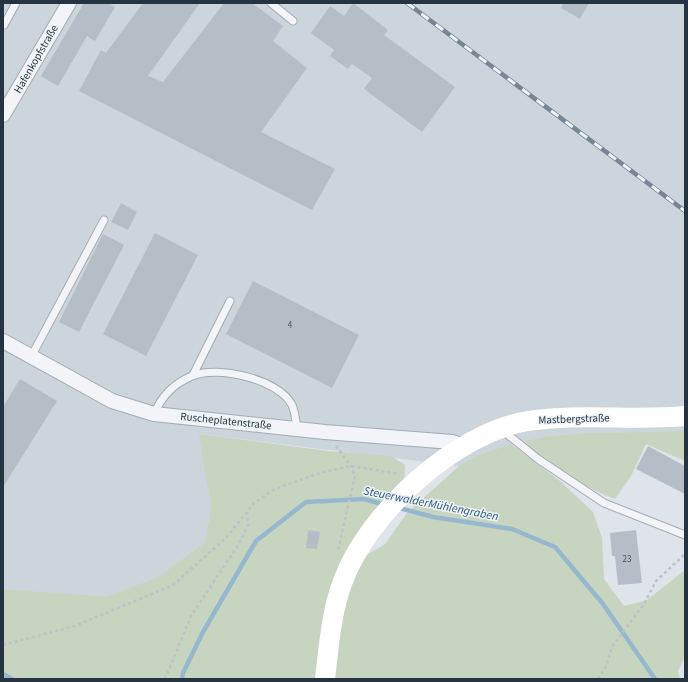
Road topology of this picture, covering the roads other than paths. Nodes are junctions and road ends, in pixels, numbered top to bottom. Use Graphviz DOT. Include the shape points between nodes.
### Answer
graph roads {
  1 [pos="16,3"];
  2 [pos="69,3"];
  3 [pos="271,3"];
  4 [pos="293,21"];
  5 [pos="4,25"];
  6 [pos="3,115"];
  7 [pos="104,220"];
  8 [pos="230,301"];
  9 [pos="3,341"];
  10 [pos="31,357"];
  11 [pos="193,375"];
  12 [pos="154,414"];
  13 [pos="685,416"];
  14 [pos="298,429"];
  15 [pos="500,429"];
  16 [pos="464,446"];
  17 [pos="685,535"];
  18 [pos="325,679"];
  1 -- 5 [label="lane"];
  2 -- 6 [label="street, Hafenkopfstraße"];
  3 -- 4 [label="lane"];
  7 -- 10 [label="lane"];
  8 -- 11 [label="lane"];
  9 -- 10 [label="street, Ruscheplatenstraße"];
  10 -- 12 [label="street, Ruscheplatenstraße" via="112,401"];
  11 -- 12 [label="lane" via="173,387 161,399"];
  11 -- 14 [label="lane" via="224,372 256,378 280,392 292,405"];
  12 -- 14 [label="street, Ruscheplatenstraße"];
  13 -- 15 [label="main road, Mastbergstraße" via="550,418"];
  14 -- 16 [label="street, Ruscheplatenstraße" via="452,442"];
  15 -- 16 [label="main road, Mastbergstraße"];
  15 -- 17 [label="lane" via="538,459 604,503"];
  16 -- 18 [label="main road, Mastbergstraße" via="403,493 360,546 336,602"];
}
